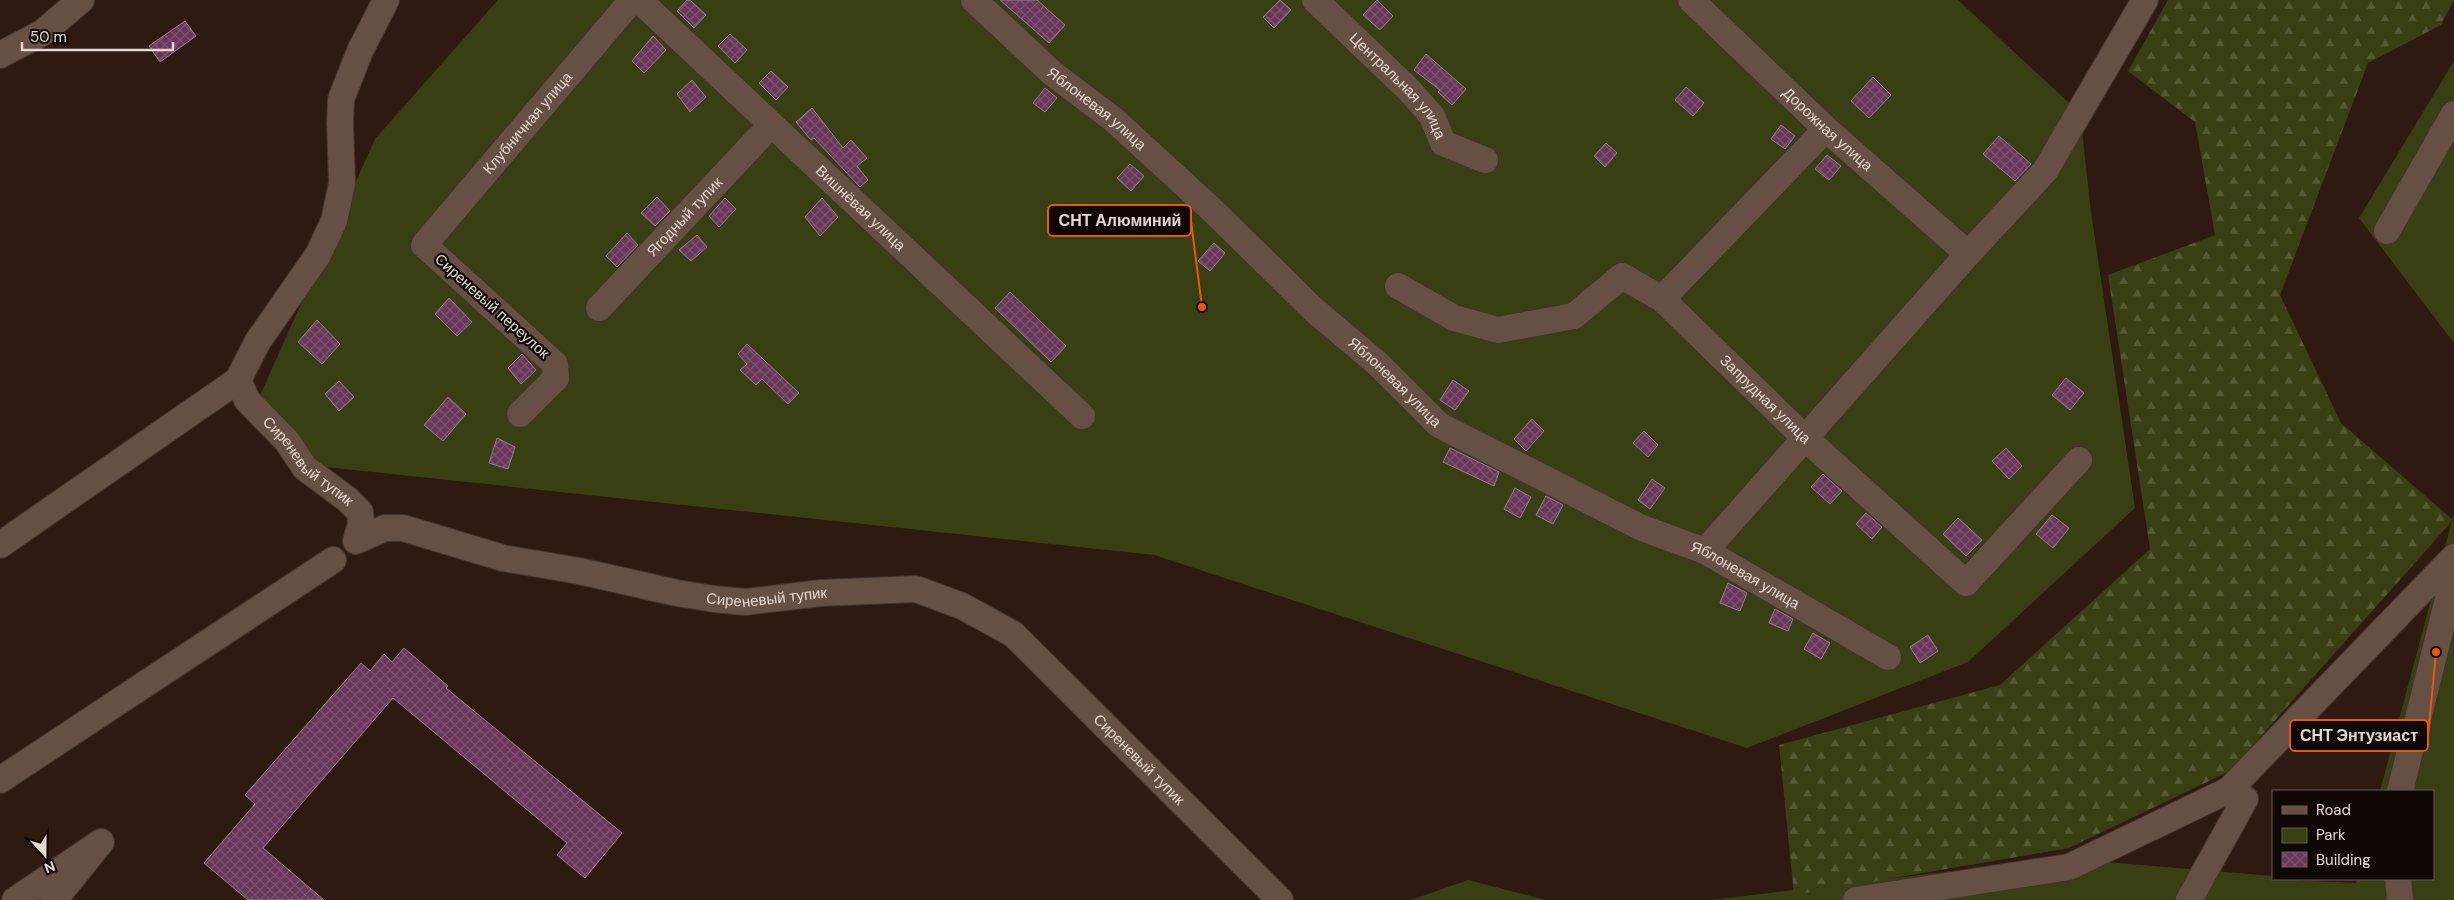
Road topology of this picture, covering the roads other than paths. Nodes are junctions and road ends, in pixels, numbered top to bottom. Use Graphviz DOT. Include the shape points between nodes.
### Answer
graph roads {
  1 [pos="81,0"];
  2 [pos="386,0"];
  3 [pos="632,0"];
  4 [pos="640,0"];
  5 [pos="974,0"];
  6 [pos="1315,0"];
  7 [pos="1691,0"];
  8 [pos="2141,2"];
  9 [pos="0,55"];
  10 [pos="2454,114"];
  11 [pos="771,125"];
  12 [pos="1826,129"];
  13 [pos="1485,160"];
  14 [pos="2388,231"];
  15 [pos="424,246"];
  16 [pos="1968,254"];
  17 [pos="1398,286"];
  18 [pos="1662,299"];
  19 [pos="599,308"];
  20 [pos="238,380"];
  21 [pos="520,414"];
  22 [pos="1082,416"];
  23 [pos="1805,438"];
  24 [pos="2079,460"];
  25 [pos="0,545"];
  26 [pos="1705,550"];
  27 [pos="2454,557"];
  28 [pos="332,560"];
  29 [pos="2454,576"];
  30 [pos="1888,657"];
  31 [pos="0,780"];
  32 [pos="2229,790"];
  33 [pos="2400,790"];
  34 [pos="2398,880"];
  35 [pos="15,900"];
  36 [pos="54,900"];
  37 [pos="1280,900"];
  38 [pos="1856,900"];
  39 [pos="2189,900"];
  40 [pos="2400,900"];
  1 -- 9 [label="street" via="42,33"];
  2 -- 20 [label="street" via="360,51 341,99 342,182 334,221 318,255 258,341"];
  3 -- 15 [label="street, Клубничная улица"];
  4 -- 11 [label="street, Вишнёвая улица"];
  5 -- 26 [label="street, Яблоневая улица" via="1052,73 1122,126 1314,310 1378,364 1439,425 1642,528"];
  6 -- 13 [label="street, Центральная улица" via="1409,90 1432,116 1443,143"];
  7 -- 12 [label="street, Дорожная улица"];
  8 -- 16 [label="street" via="2045,171"];
  10 -- 14 [label="street"];
  11 -- 19 [label="street, Ягодный тупик"];
  11 -- 22 [label="street, Вишнёвая улица"];
  12 -- 16 [label="street, Дорожная улица"];
  12 -- 18 [label="street"];
  15 -- 21 [label="street, Сиреневый переулок" via="555,364 556,378"];
  16 -- 23 [label="street"];
  17 -- 18 [label="street, Запрудная улица" via="1454,318 1498,330 1574,316 1622,276"];
  18 -- 23 [label="street, Запрудная улица"];
  20 -- 25 [label="street"];
  20 -- 37 [label="street, Сиреневый тупик" via="247,400 287,441 305,468 360,512 361,524 356,541 385,528 402,528 503,558 579,570 714,599 744,602 821,593 916,589 962,606 1013,634"];
  23 -- 24 [label="street, Запрудная улица" via="1966,583"];
  23 -- 26 [label="street"];
  26 -- 30 [label="street, Яблоневая улица"];
  27 -- 32 [label="street"];
  28 -- 31 [label="street"];
  29 -- 33 [label="street"];
  32 -- 38 [label="street" via="2069,867"];
  32 -- 39 [label="street" via="2244,799"];
  34 -- 40 [label="street"];
  35 -- 36 [label="street" via="102,842"];
}
